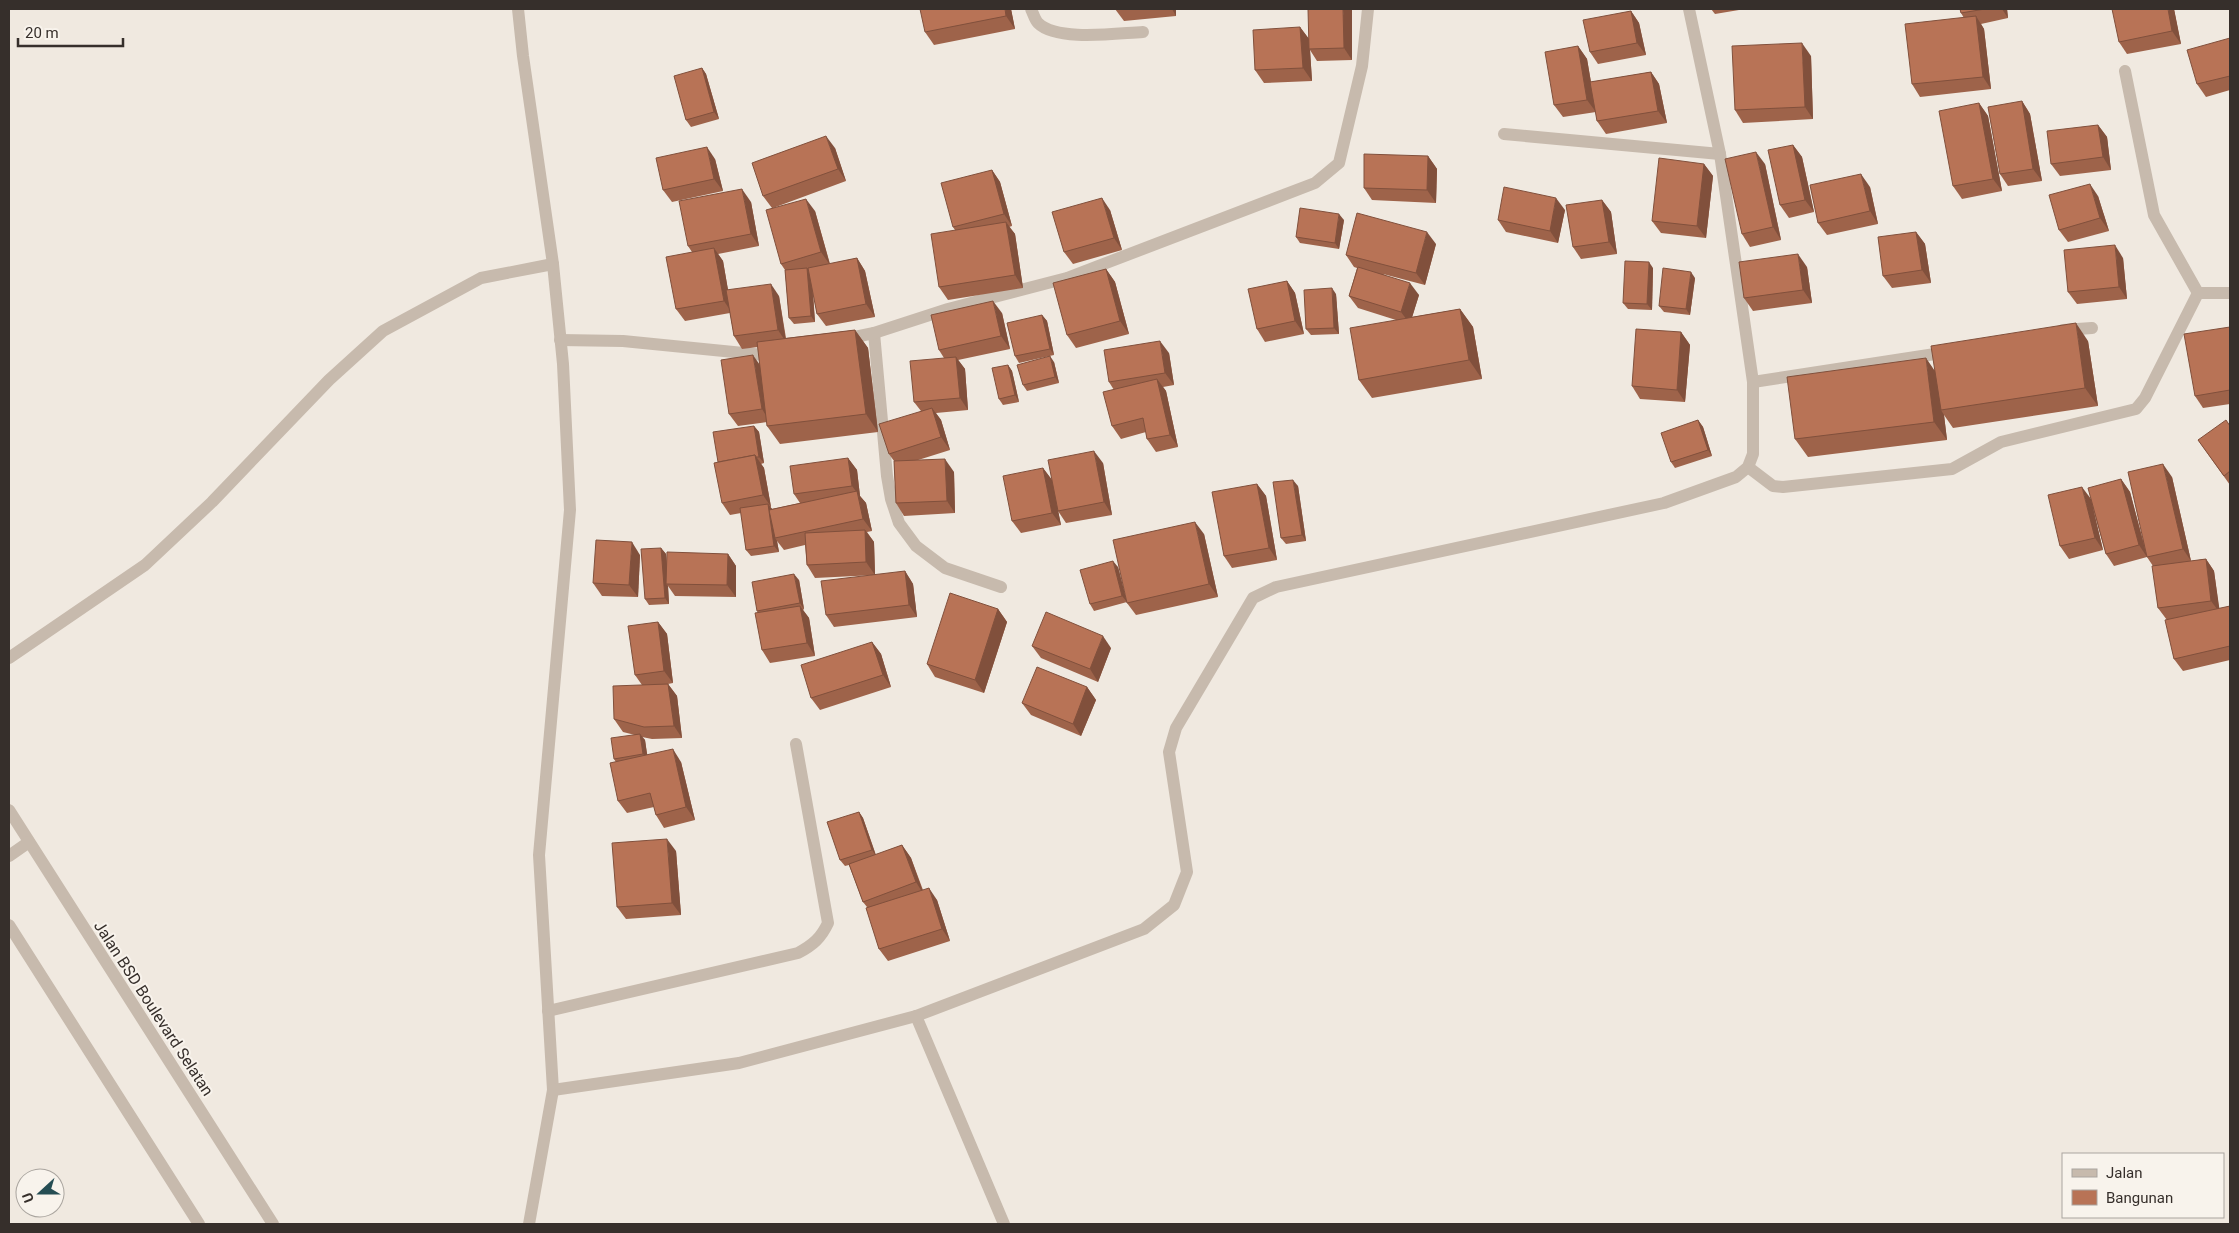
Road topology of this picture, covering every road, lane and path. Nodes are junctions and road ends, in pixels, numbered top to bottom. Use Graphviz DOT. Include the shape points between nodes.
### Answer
graph roads {
  1 [pos="518,9"];
  2 [pos="1031,9"];
  3 [pos="1368,9"];
  4 [pos="1689,9"];
  5 [pos="1143,32"];
  6 [pos="2125,71"];
  7 [pos="1504,134"];
  8 [pos="1720,154"];
  9 [pos="553,264"];
  10 [pos="2198,292"];
  11 [pos="2230,293"];
  12 [pos="2092,328"];
  13 [pos="2053,330"];
  14 [pos="874,333"];
  15 [pos="560,340"];
  16 [pos="828,342"];
  17 [pos="1958,350"];
  18 [pos="782,351"];
  19 [pos="1753,382"];
  20 [pos="1748,467"];
  21 [pos="1001,587"];
  22 [pos="9,658"];
  23 [pos="796,744"];
  24 [pos="9,810"];
  25 [pos="29,842"];
  26 [pos="9,856"];
  27 [pos="9,925"];
  28 [pos="548,1011"];
  29 [pos="916,1016"];
  30 [pos="553,1090"];
  31 [pos="199,1224"];
  32 [pos="273,1224"];
  33 [pos="529,1224"];
  34 [pos="1004,1224"];
  1 -- 9 [label="street"];
  2 -- 5 [label="street" via="1037,23 1052,31 1085,34"];
  3 -- 14 [label="street" via="1362,66 1339,163 1315,183 1067,278 948,309"];
  4 -- 8 [label="street"];
  6 -- 10 [label="street" via="2154,215"];
  7 -- 8 [label="street"];
  8 -- 19 [label="street"];
  9 -- 15 [label="street"];
  9 -- 22 [label="street" via="481,278 384,330 329,380 212,502 144,565"];
  10 -- 11 [label="street"];
  10 -- 20 [label="street" via="2145,398 2136,409 2001,442 1952,469 1783,487 1773,486"];
  12 -- 13 [label="street"];
  14 -- 16 [label="street"];
  14 -- 21 [label="street" via="887,476 899,523 916,546 945,568"];
  15 -- 18 [label="street" via="623,341 764,355"];
  15 -- 28 [label="street" via="570,510 539,856"];
  17 -- 19 [label="street"];
  19 -- 20 [label="street" via="1753,454"];
  20 -- 29 [label="street" via="1736,477 1664,502 1276,587 1253,598 1176,728 1169,752 1187,872 1174,905 1144,929"];
  23 -- 28 [label="street" via="828,923 815,944 798,953"];
  24 -- 25 [label="street, Jalan BSD Boulevard Selatan"];
  25 -- 26 [label="street"];
  25 -- 32 [label="street, Jalan BSD Boulevard Selatan"];
  27 -- 31 [label="street"];
  28 -- 30 [label="street"];
  29 -- 30 [label="street" via="739,1063"];
  29 -- 34 [label="street"];
  30 -- 33 [label="street"];
}
